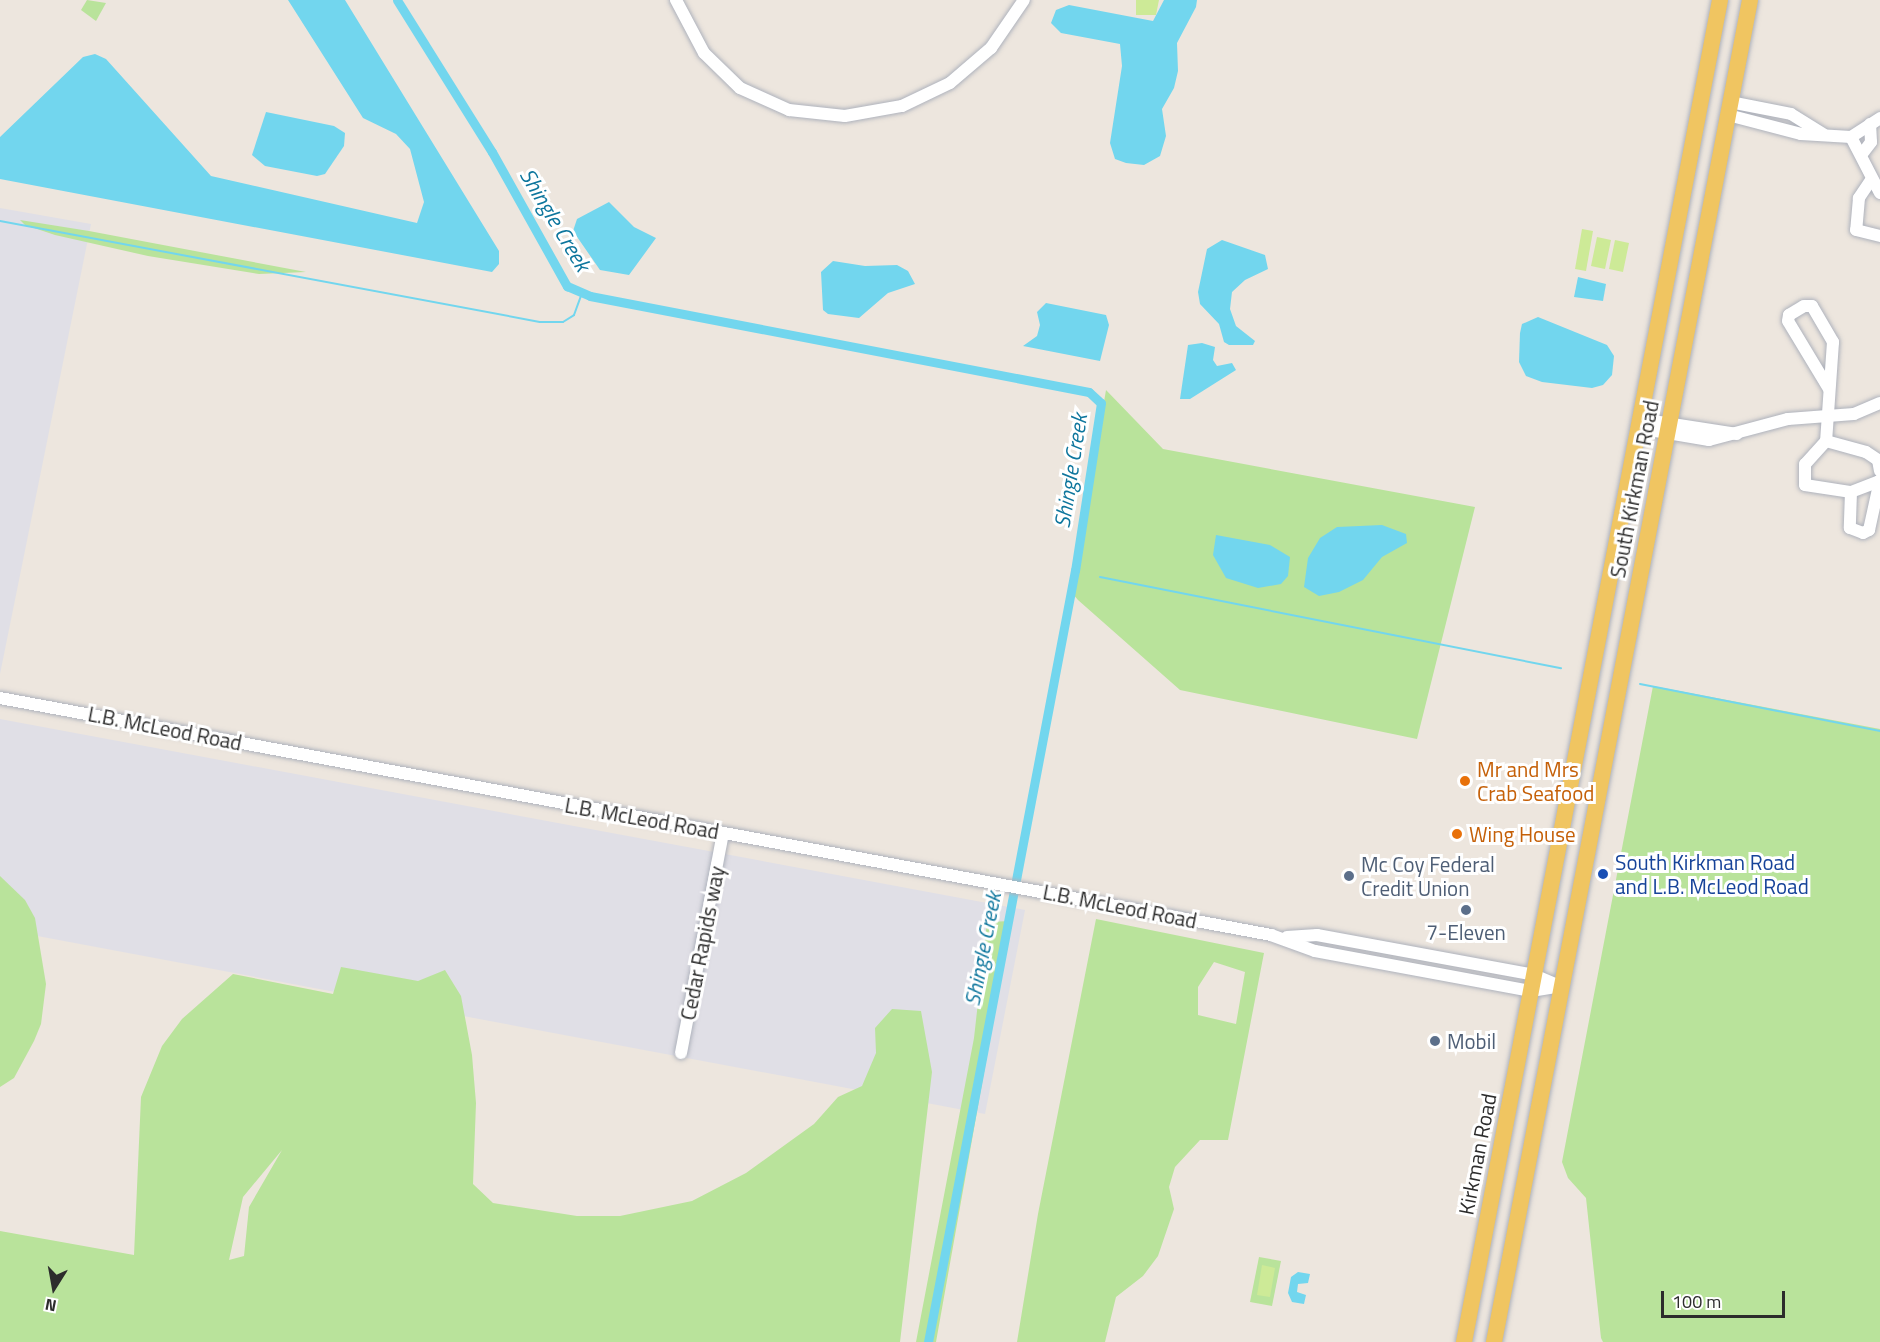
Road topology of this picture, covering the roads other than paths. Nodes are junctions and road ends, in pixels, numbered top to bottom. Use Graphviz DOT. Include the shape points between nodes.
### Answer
graph roads {
  1 [pos="676,0"];
  2 [pos="1024,0"];
  3 [pos="1720,0"];
  4 [pos="1750,0"];
  5 [pos="1729,109"];
  6 [pos="1875,121"];
  7 [pos="1851,137"];
  8 [pos="1862,154"];
  9 [pos="1871,180"];
  10 [pos="1880,193"];
  11 [pos="1880,236"];
  12 [pos="1829,389"];
  13 [pos="1880,403"];
  14 [pos="1827,417"];
  15 [pos="1639,423"];
  16 [pos="1668,428"];
  17 [pos="1826,441"];
  18 [pos="1880,471"];
  19 [pos="1880,481"];
  20 [pos="1851,492"];
  21 [pos="0,698"];
  22 [pos="723,833"];
  23 [pos="1533,983"];
  24 [pos="1562,986"];
  25 [pos="681,1053"];
  26 [pos="1468,1321"];
  27 [pos="1464,1342"];
  28 [pos="1478,1342"];
  29 [pos="1494,1342"];
  1 -- 2 [label="street" via="704,53 740,88 789,110 845,116 902,106 950,83 992,48"];
  3 -- 15 [label="main road, South Kirkman Road"];
  4 -- 5 [label="main road, South Kirkman Road"];
  5 -- 7 [label="street" via="1801,134"];
  5 -- 16 [label="main road, South Kirkman Road"];
  6 -- 7 [label="street"];
  6 -- 8 [label="street" via="1871,142"];
  7 -- 8 [label="street"];
  8 -- 9 [label="street"];
  9 -- 10 [label="street"];
  9 -- 11 [label="street" via="1859,198 1856,230"];
  12 -- 12 [label="street" via="1833,342 1812,306 1804,306 1789,315 1788,321"];
  12 -- 14 [label="street"];
  13 -- 14 [label="street" via="1854,414"];
  14 -- 16 [label="street" via="1788,419 1708,440"];
  14 -- 17 [label="street"];
  15 -- 16 [label="street"];
  15 -- 23 [label="main road, South Kirkman Road"];
  16 -- 24 [label="main road, South Kirkman Road"];
  17 -- 18 [label="street" via="1866,452 1878,460"];
  17 -- 20 [label="street" via="1811,453 1802,480 1811,488"];
  19 -- 20 [label="street"];
  19 -- 20 [label="street" via="1869,530 1863,533 1850,528"];
  21 -- 22 [label="street, L.B. McLeod Road"];
  22 -- 23 [label="street, L.B. McLeod Road" via="1285,937 1317,935"];
  22 -- 25 [label="street, Cedar Rapids way"];
  23 -- 24 [label="street, L.B. McLeod Road"];
  23 -- 26 [label="main road, Kirkman Road"];
  24 -- 29 [label="main road"];
  26 -- 27 [label="main road, Kirkman Road"];
  26 -- 28 [label="main road"];
}
